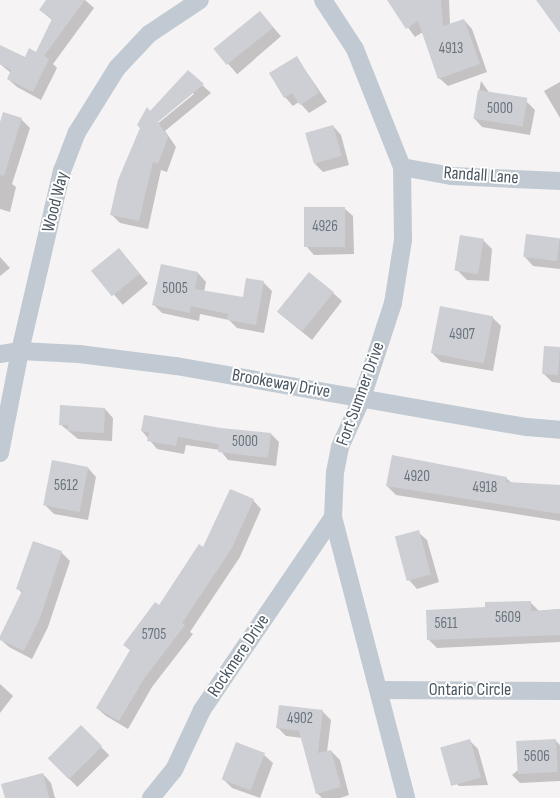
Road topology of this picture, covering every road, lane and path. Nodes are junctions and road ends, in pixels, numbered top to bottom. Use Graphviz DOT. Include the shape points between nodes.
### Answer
graph roads {
  1 [pos="200,0"];
  2 [pos="323,0"];
  3 [pos="402,167"];
  4 [pos="560,182"];
  5 [pos="20,351"];
  6 [pos="0,354"];
  7 [pos="362,398"];
  8 [pos="560,430"];
  9 [pos="0,453"];
  10 [pos="333,517"];
  11 [pos="380,690"];
  12 [pos="560,691"];
  13 [pos="151,798"];
  14 [pos="406,798"];
  1 -- 5 [label="street, Wood Way" via="148,34 117,68 76,134 62,172"];
  2 -- 3 [label="street, Fort Sumner Drive" via="355,49"];
  3 -- 4 [label="street, Randall Lane" via="452,176"];
  3 -- 7 [label="street, Fort Sumner Drive" via="403,240 393,303"];
  5 -- 6 [label="street, Brookeway Drive"];
  5 -- 7 [label="street, Brookeway Drive" via="79,354 176,366"];
  5 -- 9 [label="street, Wood Way"];
  7 -- 8 [label="street, Brookeway Drive"];
  7 -- 10 [label="street, Fort Sumner Drive" via="340,447"];
  10 -- 11 [label="street, Fort Sumner Drive"];
  10 -- 13 [label="street, Rockmere Drive" via="202,710 174,770"];
  11 -- 12 [label="street, Ontario Circle"];
  11 -- 14 [label="street, Fort Sumner Drive"];
}
